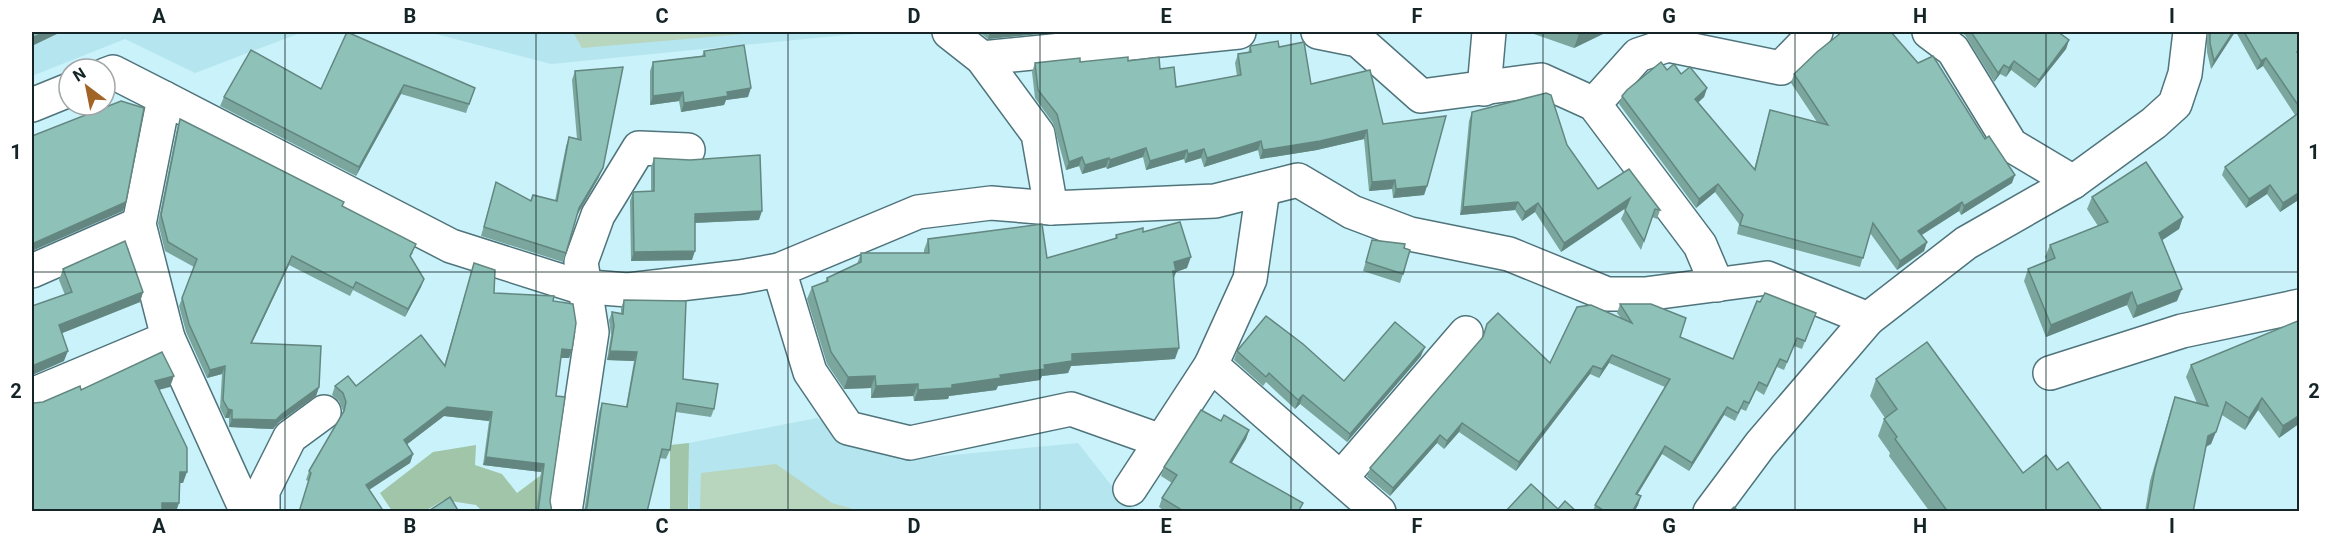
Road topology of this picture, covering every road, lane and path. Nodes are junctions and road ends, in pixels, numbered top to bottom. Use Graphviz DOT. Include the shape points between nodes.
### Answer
graph roads {
  1 [pos="949,32"];
  2 [pos="1239,32"];
  3 [pos="1318,32"];
  4 [pos="1489,32"];
  5 [pos="1816,32"];
  6 [pos="1929,32"];
  7 [pos="2190,32"];
  8 [pos="982,58"];
  9 [pos="117,74"];
  10 [pos="1484,89"];
  11 [pos="57,95"];
  12 [pos="164,98"];
  13 [pos="1594,104"];
  14 [pos="32,105"];
  15 [pos="688,150"];
  16 [pos="2073,182"];
  17 [pos="1263,189"];
  18 [pos="1051,208"];
  19 [pos="139,224"];
  20 [pos="779,270"];
  21 [pos="32,271"];
  22 [pos="1717,285"];
  23 [pos="587,287"];
  24 [pos="2300,306"];
  25 [pos="1868,319"];
  26 [pos="1466,333"];
  27 [pos="168,338"];
  28 [pos="1211,365"];
  29 [pos="2050,373"];
  30 [pos="32,395"];
  31 [pos="324,412"];
  32 [pos="1161,441"];
  33 [pos="1341,478"];
  34 [pos="1130,489"];
  35 [pos="247,512"];
  36 [pos="263,512"];
  37 [pos="565,512"];
  38 [pos="1379,512"];
  39 [pos="1710,512"];
  1 -- 8 [label="street"];
  2 -- 8 [label="street"];
  3 -- 10 [label="street" via="1358,39 1420,96"];
  4 -- 10 [label="street"];
  5 -- 13 [label="street" via="1781,68 1668,45 1638,55"];
  6 -- 16 [label="street" via="1953,50 2011,145"];
  7 -- 16 [label="street" via="2185,75 2175,104"];
  8 -- 18 [label="street" via="1038,134"];
  9 -- 12 [label="street"];
  10 -- 13 [label="street" via="1540,80"];
  11 -- 14 [label="street"];
  12 -- 19 [label="street"];
  12 -- 23 [label="street" via="451,246"];
  13 -- 22 [label="street" via="1700,245"];
  15 -- 23 [label="street" via="639,148 598,215 581,262"];
  16 -- 25 [label="street" via="1966,243"];
  17 -- 18 [label="street" via="1215,201"];
  17 -- 22 [label="street" via="1298,180 1352,212 1400,230 1509,254 1607,294 1646,294"];
  17 -- 28 [label="street" via="1250,279"];
  18 -- 20 [label="street" via="991,202 918,212"];
  19 -- 21 [label="street"];
  19 -- 27 [label="street"];
  20 -- 23 [label="street" via="628,290"];
  20 -- 32 [label="street" via="810,372 848,428 910,443 1071,409"];
  22 -- 25 [label="street" via="1767,278"];
  23 -- 37 [label="street" via="592,332"];
  24 -- 29 [label="street" via="2181,331"];
  25 -- 39 [label="street" via="1760,445"];
  26 -- 33 [label="street"];
  27 -- 30 [label="street"];
  27 -- 35 [label="street"];
  28 -- 32 [label="street"];
  28 -- 33 [label="street"];
  31 -- 36 [label="street" via="290,437 263,491"];
  32 -- 34 [label="street"];
  33 -- 38 [label="street"];
}
